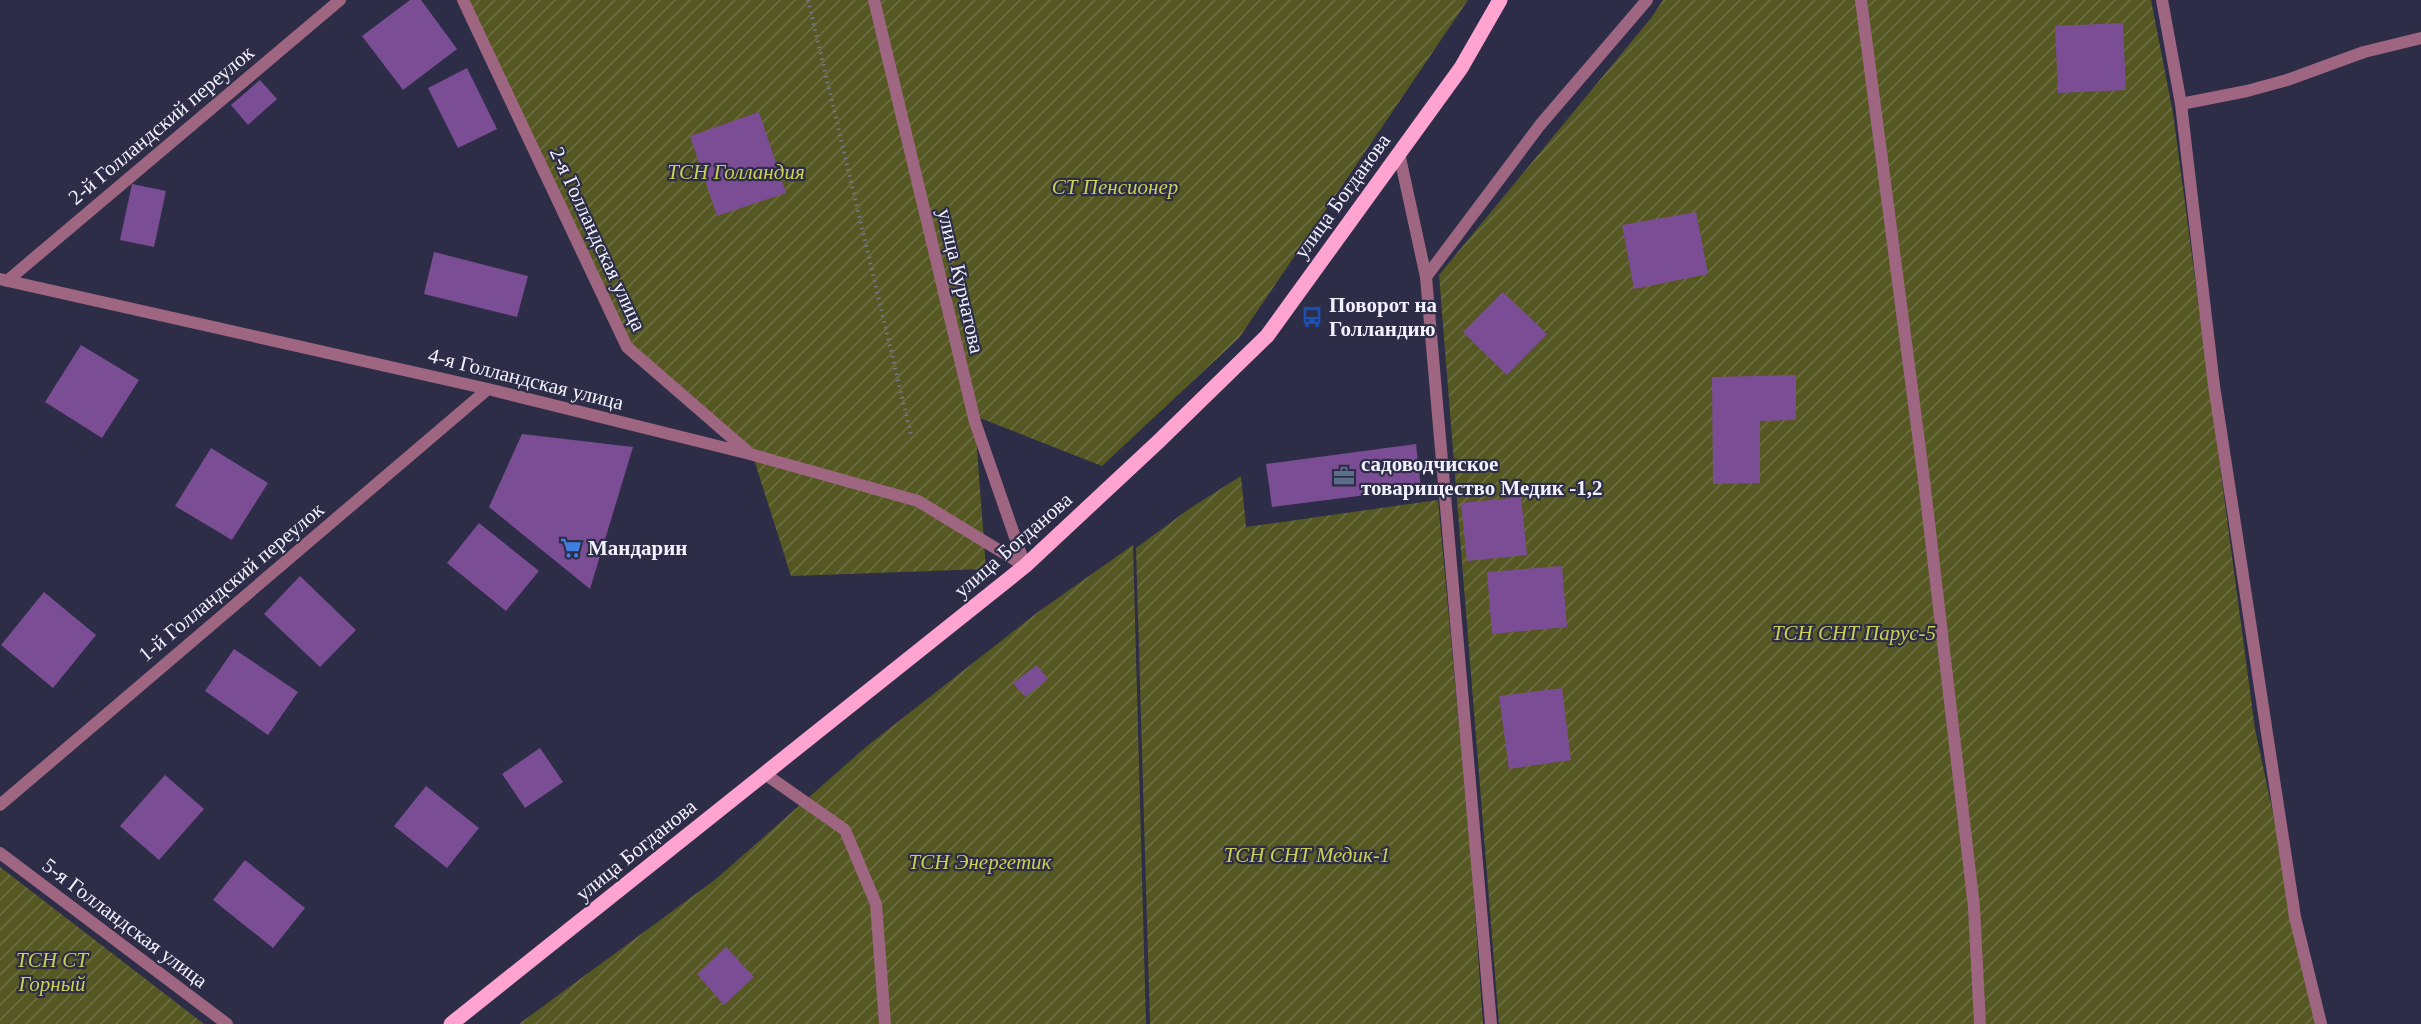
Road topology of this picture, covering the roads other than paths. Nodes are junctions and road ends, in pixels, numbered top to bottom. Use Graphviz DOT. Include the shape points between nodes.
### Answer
graph roads {
  1 [pos="340,0"];
  2 [pos="463,0"];
  3 [pos="874,0"];
  4 [pos="1500,0"];
  5 [pos="1647,0"];
  6 [pos="1861,0"];
  7 [pos="2162,0"];
  8 [pos="2421,38"];
  9 [pos="2181,104"];
  10 [pos="1399,153"];
  11 [pos="1426,277"];
  12 [pos="2,282"];
  13 [pos="488,389"];
  14 [pos="750,454"];
  15 [pos="1025,566"];
  16 [pos="765,774"];
  17 [pos="0,805"];
  18 [pos="0,853"];
  19 [pos="227,1024"];
  20 [pos="451,1024"];
  21 [pos="885,1024"];
  22 [pos="1491,1024"];
  23 [pos="1980,1024"];
  24 [pos="2321,1024"];
  1 -- 12 [label="street, 2-й Голландский переулок"];
  2 -- 14 [label="street, 2-я Голландская улица" via="627,347"];
  3 -- 15 [label="street, улица Курчатова" via="975,422"];
  4 -- 10 [label="main road, улица Богданова" via="1461,68"];
  5 -- 11 [label="street" via="1540,125"];
  6 -- 23 [label="street" via="1974,907"];
  7 -- 9 [label="street"];
  8 -- 9 [label="street" via="2364,52 2247,92"];
  9 -- 24 [label="street" via="2214,386 2295,917"];
  10 -- 11 [label="street"];
  10 -- 15 [label="main road, улица Богданова" via="1267,336"];
  11 -- 22 [label="street"];
  12 -- 13 [label="street, 4-я Голландская улица"];
  13 -- 14 [label="street, 4-я Голландская улица"];
  13 -- 17 [label="street, 1-й Голландский переулок"];
  14 -- 15 [label="street, 4-я Голландская улица" via="918,501"];
  15 -- 16 [label="main road, улица Богданова"];
  16 -- 20 [label="main road, улица Богданова"];
  16 -- 21 [label="street" via="845,830 876,904"];
  18 -- 19 [label="street, 5-я Голландская улица"];
}
